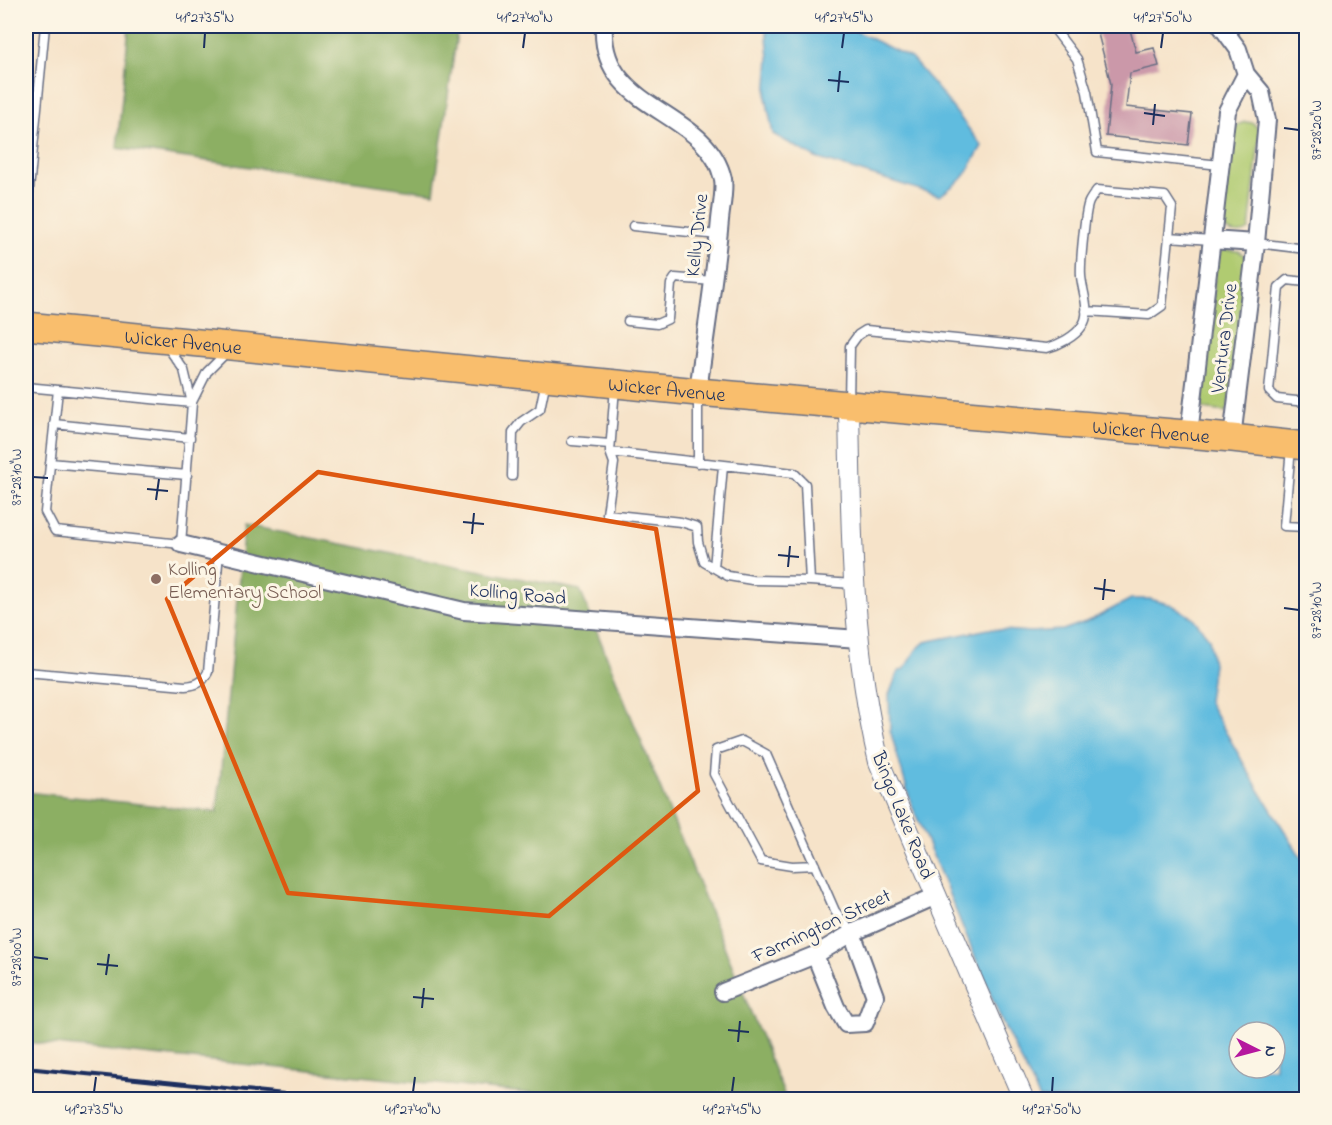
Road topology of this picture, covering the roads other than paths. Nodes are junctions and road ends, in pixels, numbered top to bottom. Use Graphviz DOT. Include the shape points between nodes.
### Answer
graph roads {
  1 [pos="45,26"];
  2 [pos="604,26"];
  3 [pos="1052,26"];
  4 [pos="1221,26"];
  5 [pos="1246,74"];
  6 [pos="26,99"];
  7 [pos="36,109"];
  8 [pos="1220,165"];
  9 [pos="26,220"];
  10 [pos="633,226"];
  11 [pos="718,235"];
  12 [pos="1169,237"];
  13 [pos="1211,240"];
  14 [pos="1256,243"];
  15 [pos="1306,249"];
  16 [pos="713,281"];
  17 [pos="1306,282"];
  18 [pos="1086,310"];
  19 [pos="628,321"];
  20 [pos="26,327"];
  21 [pos="162,340"];
  22 [pos="233,346"];
  23 [pos="546,377"];
  24 [pos="615,383"];
  25 [pos="26,387"];
  26 [pos="58,390"];
  27 [pos="698,392"];
  28 [pos="1306,402"];
  29 [pos="192,403"];
  30 [pos="849,405"];
  31 [pos="54,424"];
  32 [pos="1189,434"];
  33 [pos="190,438"];
  34 [pos="1232,438"];
  35 [pos="573,441"];
  36 [pos="1299,445"];
  37 [pos="610,448"];
  38 [pos="50,463"];
  39 [pos="698,463"];
  40 [pos="723,466"];
  41 [pos="187,476"];
  42 [pos="512,476"];
  43 [pos="1305,527"];
  44 [pos="181,544"];
  45 [pos="219,553"];
  46 [pos="714,568"];
  47 [pos="810,581"];
  48 [pos="856,585"];
  49 [pos="859,639"];
  50 [pos="26,672"];
  51 [pos="815,865"];
  52 [pos="936,896"];
  53 [pos="852,933"];
  54 [pos="815,955"];
  55 [pos="723,992"];
  56 [pos="1024,1100"];
  1 -- 7 [label="lane"];
  2 -- 11 [label="street, Kelly Drive" via="609,63 624,85 696,136 710,151 723,180"];
  3 -- 8 [label="lane" via="1077,59 1097,152"];
  4 -- 5 [label="street, Ventura Drive" via="1238,49"];
  5 -- 8 [label="street, Ventura Drive" via="1227,111"];
  5 -- 14 [label="street, Ventura Drive" via="1261,92 1267,120"];
  6 -- 7 [label="lane"];
  7 -- 9 [label="lane"];
  8 -- 13 [label="street, Ventura Drive"];
  10 -- 11 [label="lane"];
  11 -- 16 [label="street, Kelly Drive"];
  12 -- 13 [label="lane"];
  12 -- 18 [label="lane" via="1162,306 1149,315"];
  12 -- 18 [label="lane" via="1172,207 1165,196 1097,190 1088,203 1080,273"];
  13 -- 14 [label="street"];
  13 -- 32 [label="street, Ventura Drive"];
  14 -- 15 [label="lane"];
  14 -- 34 [label="street, Ventura Drive"];
  16 -- 19 [label="lane" via="675,278 668,319 657,324"];
  16 -- 27 [label="street, Kelly Drive"];
  17 -- 28 [label="lane" via="1287,280 1279,287 1269,392 1276,399"];
  18 -- 30 [label="lane" via="1082,327 1059,345 1047,348 866,330 850,346"];
  20 -- 21 [label="highway, Wicker Avenue"];
  21 -- 22 [label="highway, Wicker Avenue"];
  21 -- 29 [label="lane" via="184,370"];
  22 -- 23 [label="highway, Wicker Avenue"];
  22 -- 29 [label="lane" via="207,372"];
  23 -- 24 [label="highway, Wicker Avenue"];
  23 -- 42 [label="lane" via="540,409 513,432"];
  24 -- 27 [label="highway, Wicker Avenue"];
  24 -- 37 [label="lane"];
  25 -- 26 [label="lane"];
  26 -- 29 [label="lane"];
  26 -- 31 [label="lane"];
  27 -- 30 [label="highway, Wicker Avenue"];
  27 -- 39 [label="lane"];
  29 -- 33 [label="lane"];
  30 -- 32 [label="highway, Wicker Avenue"];
  30 -- 48 [label="street, Bingo Lake Road"];
  31 -- 33 [label="lane"];
  31 -- 38 [label="lane"];
  32 -- 34 [label="highway, Wicker Avenue"];
  33 -- 41 [label="lane"];
  34 -- 36 [label="highway, Wicker Avenue"];
  35 -- 37 [label="lane"];
  36 -- 43 [label="lane" via="1284,526"];
  37 -- 39 [label="lane"];
  37 -- 46 [label="lane" via="614,464 608,514 697,527 704,562"];
  38 -- 41 [label="lane"];
  38 -- 44 [label="lane" via="45,512 55,531"];
  39 -- 40 [label="lane"];
  40 -- 46 [label="lane"];
  40 -- 47 [label="lane" via="794,473 805,484"];
  41 -- 44 [label="lane"];
  44 -- 45 [label="street, Kolling Road"];
  45 -- 49 [label="street, Kolling Road" via="464,611"];
  45 -- 50 [label="lane" via="204,681 185,686"];
  46 -- 47 [label="lane" via="728,576 752,580"];
  47 -- 48 [label="lane"];
  48 -- 49 [label="street, Bingo Lake Road"];
  49 -- 52 [label="street, Bingo Lake Road" via="879,762"];
  51 -- 51 [label="lane" via="766,754 742,741 716,750 714,774 761,861"];
  51 -- 53 [label="lane" via="835,911"];
  52 -- 53 [label="street, Farmington Street"];
  52 -- 56 [label="street, Bingo Lake Road"];
  53 -- 54 [label="street, Farmington Street"];
  53 -- 54 [label="street" via="875,996 865,1023 846,1024"];
  54 -- 55 [label="street, Farmington Street"];
}
